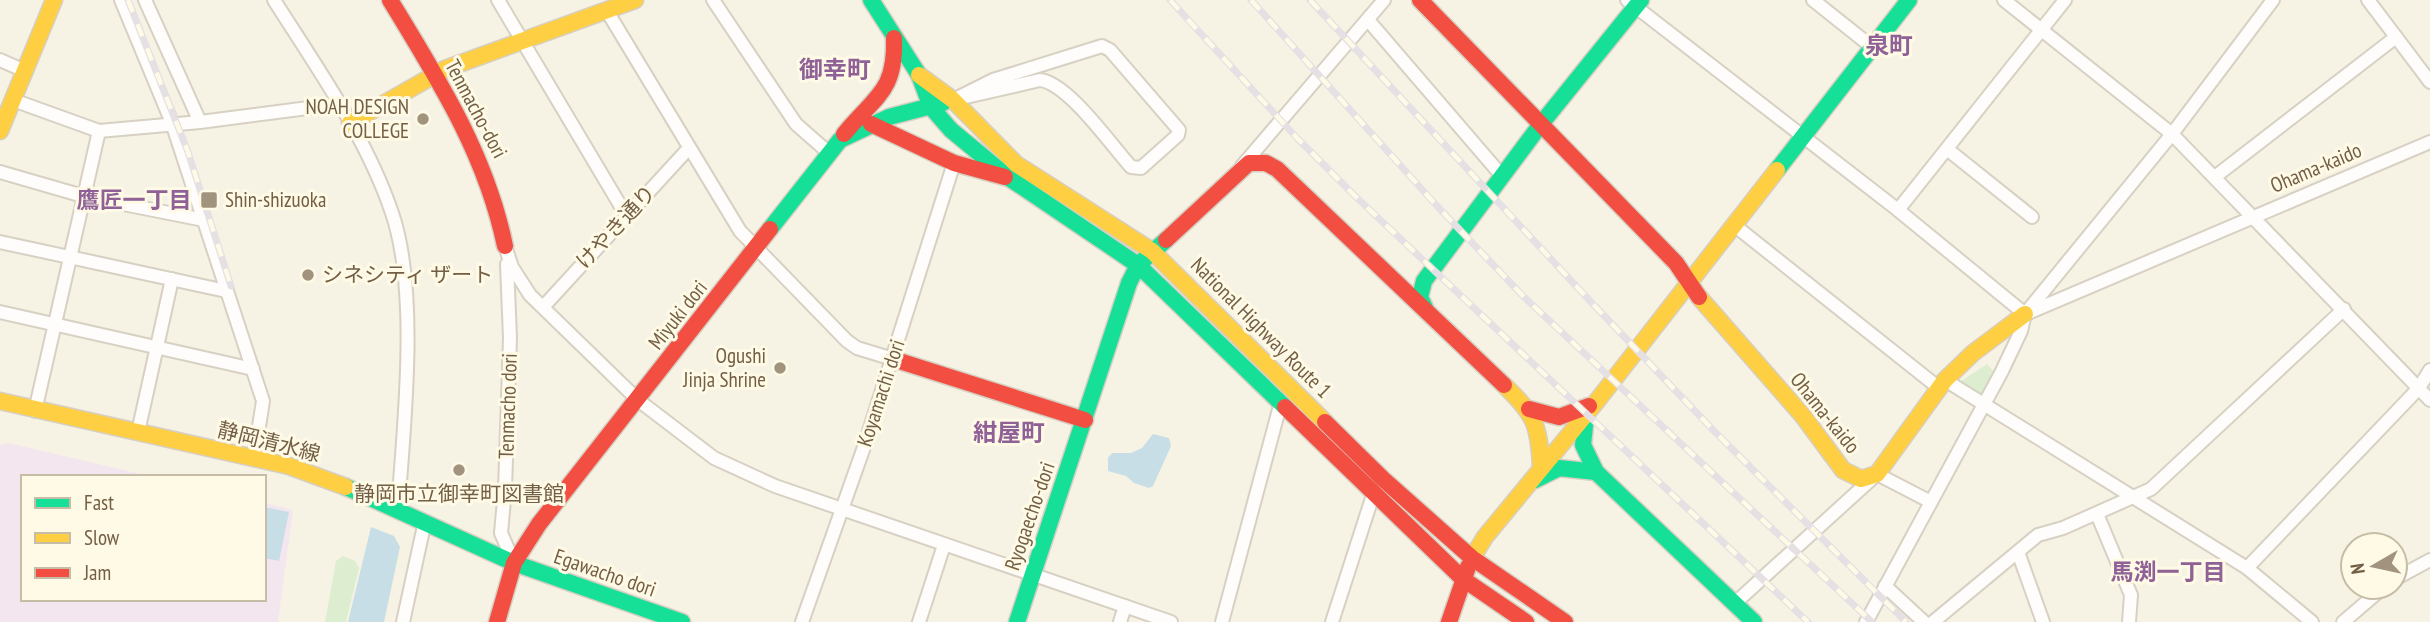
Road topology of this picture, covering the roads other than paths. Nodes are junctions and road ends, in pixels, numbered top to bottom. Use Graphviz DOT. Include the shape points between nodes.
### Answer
graph roads {
  1 [pos="54,0"];
  2 [pos="121,0"];
  3 [pos="145,0"];
  4 [pos="274,0"];
  5 [pos="390,0"];
  6 [pos="498,0"];
  7 [pos="635,0"];
  8 [pos="713,0"];
  9 [pos="871,0"];
  10 [pos="1384,0"];
  11 [pos="1420,0"];
  12 [pos="1813,0"];
  13 [pos="1909,0"];
  14 [pos="2004,0"];
  15 [pos="2065,0"];
  16 [pos="2273,0"];
  17 [pos="2370,1"];
  18 [pos="1634,2"];
  19 [pos="607,11"];
  20 [pos="1368,20"];
  21 [pos="2042,30"];
  22 [pos="2396,37"];
  23 [pos="894,38"];
  24 [pos="523,42"];
  25 [pos="1872,47"];
  26 [pos="0,60"];
  27 [pos="25,71"];
  28 [pos="434,74"];
  29 [pos="2428,74"];
  30 [pos="919,75"];
  31 [pos="983,90"];
  32 [pos="13,100"];
  33 [pos="953,100"];
  34 [pos="339,104"];
  35 [pos="931,107"];
  36 [pos="200,122"];
  37 [pos="172,123"];
  38 [pos="350,123"];
  39 [pos="871,124"];
  40 [pos="1541,124"];
  41 [pos="0,131"];
  42 [pos="99,131"];
  43 [pos="2172,134"];
  44 [pos="1802,137"];
  45 [pos="840,140"];
  46 [pos="2430,142"];
  47 [pos="689,148"];
  48 [pos="1947,149"];
  49 [pos="829,153"];
  50 [pos="954,163"];
  51 [pos="1242,166"];
  52 [pos="0,172"];
  53 [pos="1502,176"];
  54 [pos="2216,176"];
  55 [pos="1009,178"];
  56 [pos="83,196"];
  57 [pos="1898,210"];
  58 [pos="626,215"];
  59 [pos="2032,217"];
  60 [pos="2256,217"];
  61 [pos="204,220"];
  62 [pos="1734,225"];
  63 [pos="0,242"];
  64 [pos="505,246"];
  65 [pos="756,249"];
  66 [pos="1152,251"];
  67 [pos="70,257"];
  68 [pos="1138,265"];
  69 [pos="172,279"];
  70 [pos="1424,281"];
  71 [pos="1395,282"];
  72 [pos="1688,284"];
  73 [pos="226,291"];
  74 [pos="544,306"];
  75 [pos="2344,309"];
  76 [pos="0,312"];
  77 [pos="1427,313"];
  78 [pos="2025,314"];
  79 [pos="55,324"];
  80 [pos="157,347"];
  81 [pos="893,359"];
  82 [pos="253,369"];
  83 [pos="2430,370"];
  84 [pos="1942,384"];
  85 [pos="2419,388"];
  86 [pos="638,400"];
  87 [pos="2430,400"];
  88 [pos="0,401"];
  89 [pos="1281,402"];
  90 [pos="1984,405"];
  91 [pos="1592,407"];
  92 [pos="1529,409"];
  93 [pos="35,411"];
  94 [pos="1085,420"];
  95 [pos="138,432"];
  96 [pos="254,458"];
  97 [pos="1541,467"];
  98 [pos="1596,472"];
  99 [pos="1877,474"];
  100 [pos="1527,486"];
  101 [pos="1373,495"];
  102 [pos="2136,498"];
  103 [pos="1931,502"];
  104 [pos="398,508"];
  105 [pos="841,508"];
  106 [pos="2097,514"];
  107 [pos="425,521"];
  108 [pos="944,545"];
  109 [pos="2018,552"];
  110 [pos="1472,558"];
  111 [pos="2430,560"];
  112 [pos="514,563"];
  113 [pos="2247,568"];
  114 [pos="2409,571"];
  115 [pos="1032,574"];
  116 [pos="1463,579"];
  117 [pos="1885,586"];
  118 [pos="2368,601"];
  119 [pos="1734,604"];
  120 [pos="1125,606"];
  121 [pos="403,622"];
  122 [pos="497,622"];
  123 [pos="682,622"];
  124 [pos="802,622"];
  125 [pos="919,622"];
  126 [pos="1017,622"];
  127 [pos="1120,622"];
  128 [pos="1171,622"];
  129 [pos="1222,622"];
  130 [pos="1332,622"];
  131 [pos="1449,622"];
  132 [pos="1525,622"];
  133 [pos="1565,622"];
  134 [pos="1754,622"];
  135 [pos="1866,622"];
  136 [pos="1924,622"];
  137 [pos="1933,622"];
  138 [pos="2043,622"];
  139 [pos="2129,622"];
  140 [pos="2312,622"];
  141 [pos="2343,622"];
  1 -- 27 [label="main road"];
  2 -- 37 [label="street"];
  3 -- 36 [label="street"];
  4 -- 34 [label="street"];
  5 -- 28 [label="main road, Tenmacho-dori"];
  6 -- 24 [label="street"];
  7 -- 19 [label="main road"];
  8 -- 49 [label="street" via="796,124"];
  9 -- 23 [label="main road, National Highway Route 1"];
  10 -- 20 [label="street"];
  11 -- 40 [label="main road, Ohama-kaido"];
  12 -- 25 [label="street"];
  13 -- 25 [label="main road"];
  14 -- 21 [label="street"];
  15 -- 21 [label="street"];
  16 -- 43 [label="street, Ohama-kaido"];
  17 -- 22 [label="street"];
  18 -- 40 [label="main road"];
  18 -- 44 [label="street"];
  19 -- 24 [label="main road"];
  19 -- 47 [label="street"];
  20 -- 51 [label="street"];
  20 -- 53 [label="street"];
  21 -- 43 [label="street"];
  21 -- 48 [label="street"];
  22 -- 29 [label="street"];
  22 -- 54 [label="street"];
  23 -- 30 [label="main road, National Highway Route 1"];
  23 -- 45 [label="main road" via="894,75 888,87 860,112"];
  24 -- 28 [label="main road"];
  24 -- 58 [label="street"];
  25 -- 44 [label="main road"];
  26 -- 27 [label="street"];
  27 -- 32 [label="main road"];
  28 -- 38 [label="main road"];
  28 -- 64 [label="main road, Tenmacho-dori" via="482,163 498,207"];
  30 -- 33 [label="main road, National Highway Route 1"];
  30 -- 35 [label="main road, National Highway Route 1"];
  31 -- 31 [label="street" via="1102,46 1179,130 1142,168 1135,169 1049,81"];
  31 -- 33 [label="street"];
  32 -- 41 [label="main road"];
  32 -- 42 [label="street"];
  33 -- 35 [label="main road, Miyuki dori"];
  33 -- 66 [label="main road, National Highway Route 1" via="1016,164"];
  34 -- 36 [label="street"];
  34 -- 38 [label="street"];
  35 -- 39 [label="main road, Miyuki dori"];
  35 -- 55 [label="main road, National Highway Route 1" via="951,130"];
  36 -- 37 [label="street"];
  37 -- 42 [label="street"];
  37 -- 61 [label="street"];
  38 -- 104 [label="street" via="393,216 403,276 405,412"];
  39 -- 45 [label="main road, Miyuki dori"];
  39 -- 50 [label="main road"];
  40 -- 53 [label="main road"];
  40 -- 72 [label="main road, Ohama-kaido" via="1676,263"];
  42 -- 56 [label="street"];
  43 -- 54 [label="street"];
  43 -- 78 [label="street, Ohama-kaido"];
  44 -- 57 [label="street"];
  44 -- 62 [label="main road"];
  45 -- 49 [label="main road, Miyuki dori"];
  46 -- 60 [label="street, Ohama-kaido"];
  47 -- 58 [label="street, けやき通り"];
  47 -- 65 [label="street"];
  48 -- 57 [label="street"];
  48 -- 59 [label="street"];
  49 -- 65 [label="main road, Miyuki dori"];
  50 -- 55 [label="main road"];
  50 -- 81 [label="street, Koyamachi dori"];
  51 -- 66 [label="main road"];
  51 -- 71 [label="main road" via="1257,162 1277,169"];
  52 -- 56 [label="street"];
  53 -- 70 [label="main road"];
  54 -- 60 [label="street"];
  55 -- 68 [label="main road, National Highway Route 1"];
  56 -- 61 [label="street"];
  56 -- 67 [label="street"];
  57 -- 78 [label="street"];
  58 -- 74 [label="street, けやき通り"];
  60 -- 75 [label="street"];
  60 -- 78 [label="street, Ohama-kaido"];
  61 -- 73 [label="street"];
  62 -- 72 [label="main road"];
  62 -- 84 [label="street"];
  63 -- 67 [label="street"];
  64 -- 74 [label="street" via="520,282"];
  64 -- 112 [label="street, Tenmacho dori" via="510,331 501,533"];
  65 -- 81 [label="street" via="847,341"];
  65 -- 86 [label="main road, Miyuki dori"];
  66 -- 68 [label="main road"];
  66 -- 110 [label="main road, National Highway Route 1" via="1383,480"];
  67 -- 69 [label="street"];
  67 -- 79 [label="street"];
  68 -- 89 [label="main road, National Highway Route 1"];
  68 -- 94 [label="main road, Ryogaecho-dori"];
  69 -- 73 [label="street"];
  69 -- 80 [label="street"];
  70 -- 71 [label="main road"];
  70 -- 77 [label="main road" via="1420,297"];
  71 -- 77 [label="main road"];
  72 -- 91 [label="main road"];
  72 -- 99 [label="main road, Ohama-kaido" via="1803,416 1843,470 1861,479"];
  73 -- 82 [label="street"];
  74 -- 86 [label="street"];
  75 -- 85 [label="street"];
  75 -- 102 [label="street"];
  76 -- 79 [label="street"];
  77 -- 92 [label="main road"];
  78 -- 84 [label="main road, Ohama-kaido"];
  78 -- 90 [label="street"];
  79 -- 80 [label="street"];
  79 -- 93 [label="street"];
  80 -- 82 [label="street"];
  80 -- 95 [label="street"];
  81 -- 94 [label="main road"];
  81 -- 105 [label="street, Koyamachi dori"];
  82 -- 96 [label="street" via="264,412"];
  83 -- 85 [label="street"];
  84 -- 90 [label="street"];
  84 -- 99 [label="main road, Ohama-kaido"];
  85 -- 87 [label="street"];
  85 -- 113 [label="street"];
  86 -- 105 [label="street" via="721,462"];
  86 -- 112 [label="main road, Miyuki dori" via="539,524"];
  88 -- 93 [label="main road, 静岡清水線"];
  89 -- 101 [label="main road, National Highway Route 1"];
  89 -- 129 [label="street"];
  90 -- 102 [label="street"];
  90 -- 103 [label="street"];
  91 -- 92 [label="main road" via="1553,418"];
  91 -- 97 [label="main road"];
  91 -- 98 [label="main road" via="1582,433"];
  92 -- 97 [label="main road" via="1539,431"];
  93 -- 95 [label="main road, 静岡清水線"];
  94 -- 115 [label="main road, Ryogaecho-dori"];
  95 -- 96 [label="main road, 静岡清水線"];
  96 -- 104 [label="main road, 静岡清水線" via="337,482"];
  97 -- 100 [label="main road"];
  98 -- 100 [label="main road" via="1559,468"];
  98 -- 119 [label="main road"];
  99 -- 103 [label="street"];
  99 -- 119 [label="street"];
  100 -- 110 [label="main road"];
  101 -- 116 [label="main road, National Highway Route 1"];
  101 -- 130 [label="street"];
  102 -- 106 [label="street"];
  102 -- 113 [label="street"];
  103 -- 117 [label="street"];
  104 -- 107 [label="main road, 静岡清水線"];
  105 -- 108 [label="street"];
  105 -- 124 [label="street, Koyamachi dori"];
  106 -- 109 [label="street" via="2038,535"];
  106 -- 139 [label="street" via="2131,594"];
  107 -- 112 [label="main road, 静岡清水線"];
  107 -- 121 [label="street"];
  108 -- 115 [label="street"];
  108 -- 125 [label="street"];
  109 -- 137 [label="street"];
  109 -- 138 [label="street"];
  110 -- 116 [label="main road"];
  110 -- 133 [label="main road, National Highway Route 1"];
  111 -- 114 [label="street"];
  112 -- 122 [label="main road, Miyuki dori"];
  112 -- 123 [label="main road, Egawacho dori"];
  113 -- 140 [label="street"];
  115 -- 120 [label="street"];
  115 -- 126 [label="main road, Ryogaecho-dori"];
  116 -- 131 [label="main road"];
  116 -- 132 [label="main road, National Highway Route 1"];
  117 -- 135 [label="street"];
  117 -- 136 [label="street"];
  118 -- 141 [label="street"];
  119 -- 134 [label="main road"];
  120 -- 127 [label="street"];
  120 -- 128 [label="street"];
}
